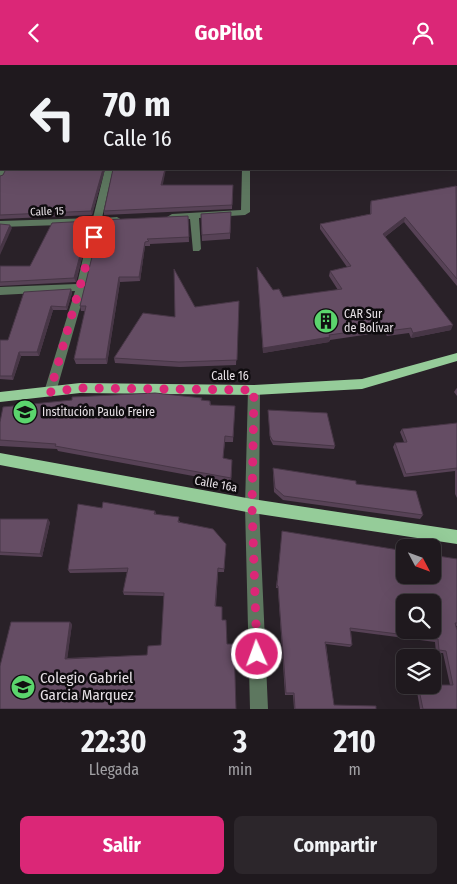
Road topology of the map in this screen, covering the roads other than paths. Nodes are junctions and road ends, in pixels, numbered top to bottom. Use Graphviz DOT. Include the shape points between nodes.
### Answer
graph roads {
  1 [pos="109,170"];
  2 [pos="246,170"];
  3 [pos="194,216"];
  4 [pos="165,217"];
  5 [pos="127,219"];
  6 [pos="98,220"];
  7 [pos="0,224"];
  8 [pos="196,249"];
  9 [pos="81,287"];
  10 [pos="0,291"];
  11 [pos="457,357"];
  12 [pos="254,390"];
  13 [pos="50,392"];
  14 [pos="0,397"];
  15 [pos="0,459"];
  16 [pos="252,506"];
  17 [pos="457,537"];
  18 [pos="259,709"];
  1 -- 6 [label="street"];
  2 -- 3 [label="street" via="245,212"];
  3 -- 4 [label="street"];
  3 -- 8 [label="street"];
  5 -- 6 [label="street, Calle 15"];
  6 -- 7 [label="street, Calle 15"];
  6 -- 9 [label="street"];
  9 -- 10 [label="street"];
  9 -- 13 [label="street"];
  11 -- 12 [label="main road, Calle 16" via="362,383"];
  12 -- 13 [label="main road, Calle 16" via="80,388"];
  12 -- 16 [label="street"];
  13 -- 14 [label="main road, Calle 16"];
  15 -- 16 [label="main road, Calle 16a"];
  16 -- 17 [label="main road, Calle 16a"];
  16 -- 18 [label="street"];
}
